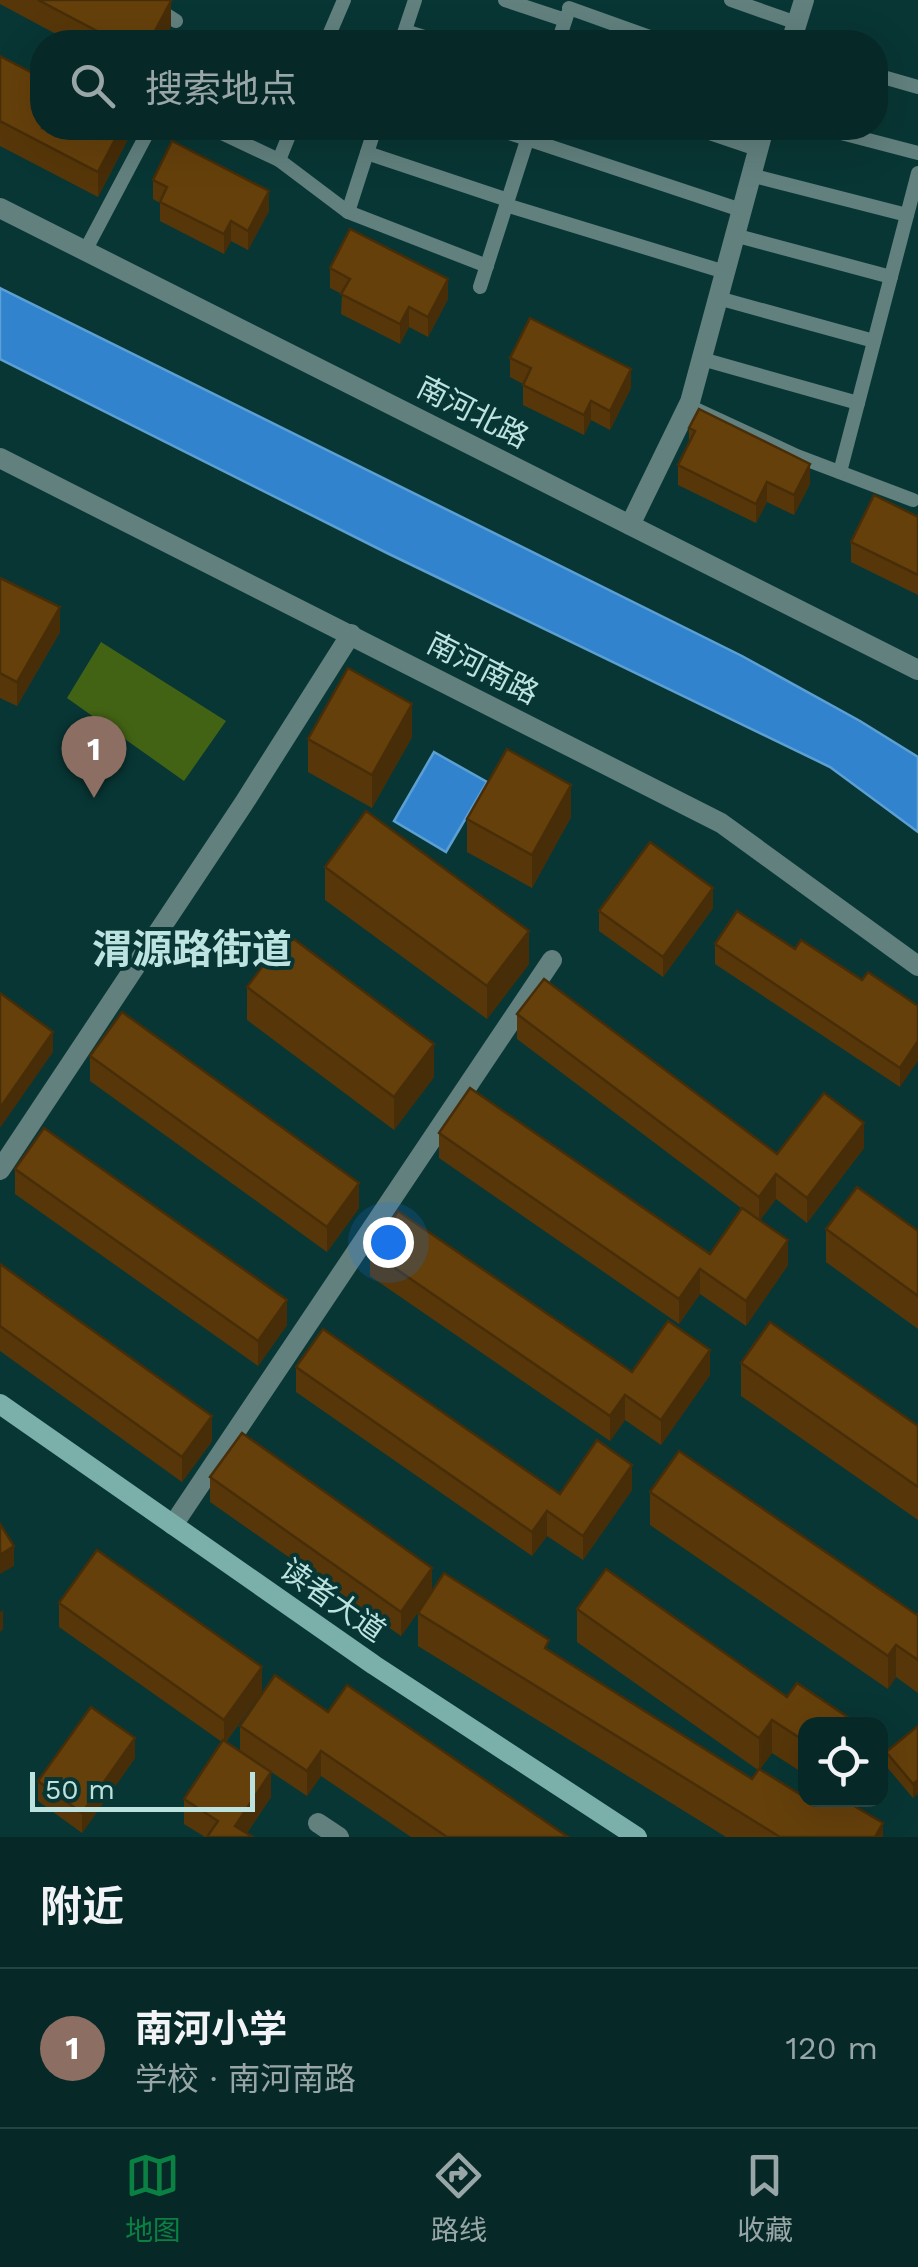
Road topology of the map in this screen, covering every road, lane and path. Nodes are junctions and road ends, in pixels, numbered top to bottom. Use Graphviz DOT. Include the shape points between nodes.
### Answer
graph roads {
  1 [pos="142,0"];
  2 [pos="344,0"];
  3 [pos="415,0"];
  4 [pos="505,0"];
  5 [pos="732,0"];
  6 [pos="804,0"];
  7 [pos="569,9"];
  8 [pos="176,21"];
  9 [pos="331,30"];
  10 [pos="405,30"];
  11 [pos="629,30"];
  12 [pos="790,30"];
  13 [pos="795,30"];
  14 [pos="888,79"];
  15 [pos="918,87"];
  16 [pos="144,140"];
  17 [pos="236,140"];
  18 [pos="287,140"];
  19 [pos="371,140"];
  20 [pos="527,140"];
  21 [pos="548,140"];
  22 [pos="733,140"];
  23 [pos="760,140"];
  24 [pos="868,140"];
  25 [pos="758,148"];
  26 [pos="367,153"];
  27 [pos="918,153"];
  28 [pos="279,160"];
  29 [pos="918,173"];
  30 [pos="750,175"];
  31 [pos="508,202"];
  32 [pos="0,208"];
  33 [pos="741,210"];
  34 [pos="348,212"];
  35 [pos="907,215"];
  36 [pos="734,235"];
  37 [pos="85,251"];
  38 [pos="487,266"];
  39 [pos="724,272"];
  40 [pos="891,277"];
  41 [pos="480,287"];
  42 [pos="718,298"];
  43 [pos="874,341"];
  44 [pos="702,359"];
  45 [pos="858,403"];
  46 [pos="689,406"];
  47 [pos="0,458"];
  48 [pos="840,472"];
  49 [pos="912,500"];
  50 [pos="630,525"];
  51 [pos="351,634"];
  52 [pos="918,670"];
  53 [pos="552,960"];
  54 [pos="918,966"];
  55 [pos="0,1170"];
  56 [pos="0,1404"];
  57 [pos="173,1525"];
  58 [pos="318,1823"];
  59 [pos="632,1835"];
  60 [pos="338,1837"];
  1 -- 8 [label="lane"];
  2 -- 9 [label="lane"];
  3 -- 10 [label="lane"];
  4 -- 7 [label="lane"];
  5 -- 12 [label="lane"];
  6 -- 13 [label="street"];
  7 -- 11 [label="lane"];
  14 -- 15 [label="lane"];
  16 -- 37 [label="lane"];
  17 -- 28 [label="lane"];
  18 -- 28 [label="lane"];
  19 -- 26 [label="lane"];
  20 -- 31 [label="lane"];
  21 -- 33 [label="lane"];
  22 -- 25 [label="lane"];
  23 -- 25 [label="street"];
  24 -- 27 [label="lane"];
  25 -- 30 [label="street"];
  26 -- 31 [label="lane"];
  26 -- 34 [label="lane"];
  28 -- 34 [label="lane"];
  29 -- 35 [label="lane"];
  30 -- 33 [label="street"];
  30 -- 35 [label="lane"];
  31 -- 38 [label="lane"];
  31 -- 39 [label="lane"];
  32 -- 37 [label="street, 南河北路"];
  33 -- 36 [label="street"];
  34 -- 38 [label="lane"];
  35 -- 40 [label="lane"];
  36 -- 39 [label="street"];
  36 -- 40 [label="lane"];
  37 -- 50 [label="street, 南河北路"];
  38 -- 41 [label="lane"];
  39 -- 42 [label="street"];
  40 -- 43 [label="lane"];
  42 -- 43 [label="lane"];
  42 -- 44 [label="street"];
  43 -- 45 [label="lane"];
  44 -- 45 [label="lane"];
  44 -- 46 [label="street"];
  45 -- 48 [label="lane"];
  46 -- 48 [label="lane"];
  46 -- 50 [label="street"];
  47 -- 51 [label="street, 南河南路"];
  48 -- 49 [label="lane"];
  50 -- 52 [label="street, 南河北路"];
  51 -- 54 [label="street, 南河南路" via="721,824"];
  51 -- 55 [label="street"];
  53 -- 57 [label="street"];
  56 -- 57 [label="main road, 读者大道"];
  57 -- 59 [label="main road, 读者大道"];
  58 -- 60 [label="street"];
}
